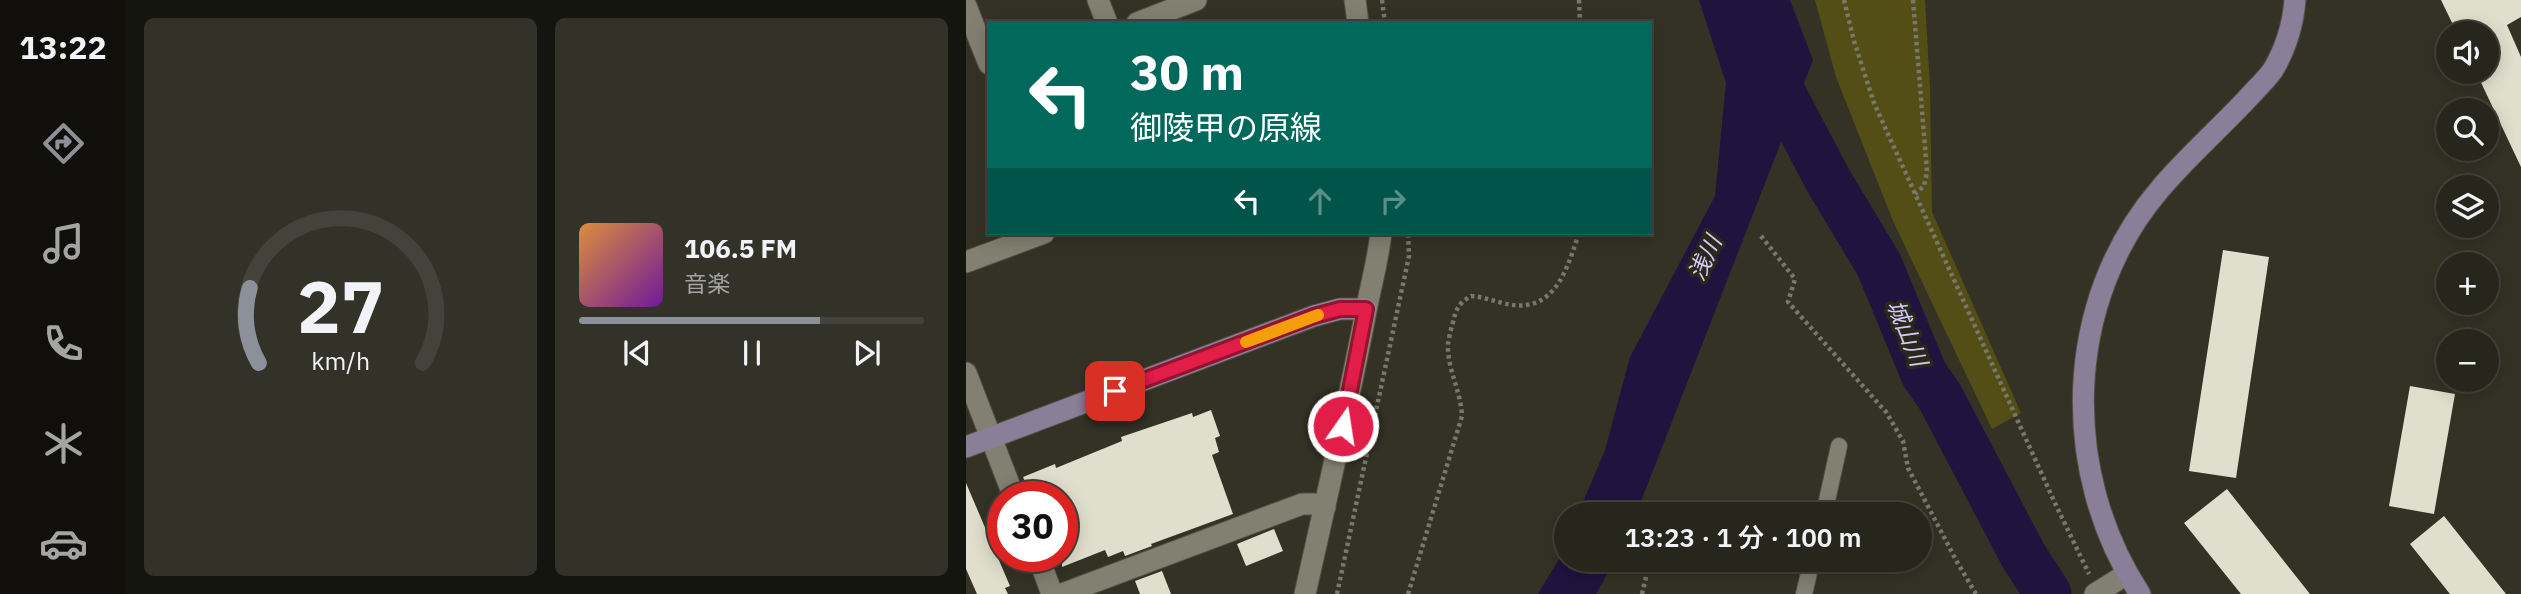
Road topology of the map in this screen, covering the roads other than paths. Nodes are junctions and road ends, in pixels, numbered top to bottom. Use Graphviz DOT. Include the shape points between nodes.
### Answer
graph roads {
  1 [pos="1098,0"];
  2 [pos="1196,0"];
  3 [pos="1356,0"];
  4 [pos="2295,0"];
  5 [pos="966,6"];
  6 [pos="1106,21"];
  7 [pos="1142,21"];
  8 [pos="1358,21"];
  9 [pos="987,59"];
  10 [pos="1039,235"];
  11 [pos="1381,235"];
  12 [pos="966,262"];
  13 [pos="1366,309"];
  14 [pos="966,373"];
  15 [pos="991,438"];
  16 [pos="1839,446"];
  17 [pos="966,447"];
  18 [pos="1008,481"];
  19 [pos="1827,502"];
  20 [pos="1325,508"];
  21 [pos="1044,572"];
  22 [pos="1809,572"];
  23 [pos="2127,574"];
  24 [pos="2096,593"];
  25 [pos="1052,594"];
  26 [pos="1062,594"];
  27 [pos="1305,594"];
  28 [pos="1804,594"];
  29 [pos="2140,594"];
  1 -- 6 [label="street"];
  2 -- 7 [label="street"];
  3 -- 8 [label="street"];
  4 -- 23 [label="street" via="2286,44 2272,72 2158,190 2129,232 2102,292 2087,344 2082,393 2087,465 2097,506"];
  5 -- 9 [label="street"];
  10 -- 12 [label="street"];
  11 -- 13 [label="street"];
  13 -- 15 [label="street" via="1314,316"];
  13 -- 20 [label="street"];
  14 -- 15 [label="street"];
  15 -- 17 [label="street"];
  15 -- 18 [label="street"];
  16 -- 19 [label="lane"];
  20 -- 26 [label="street" via="1301,504"];
  20 -- 27 [label="street"];
  21 -- 25 [label="street"];
  22 -- 28 [label="lane"];
  23 -- 24 [label="street"];
  23 -- 29 [label="street"];
}
